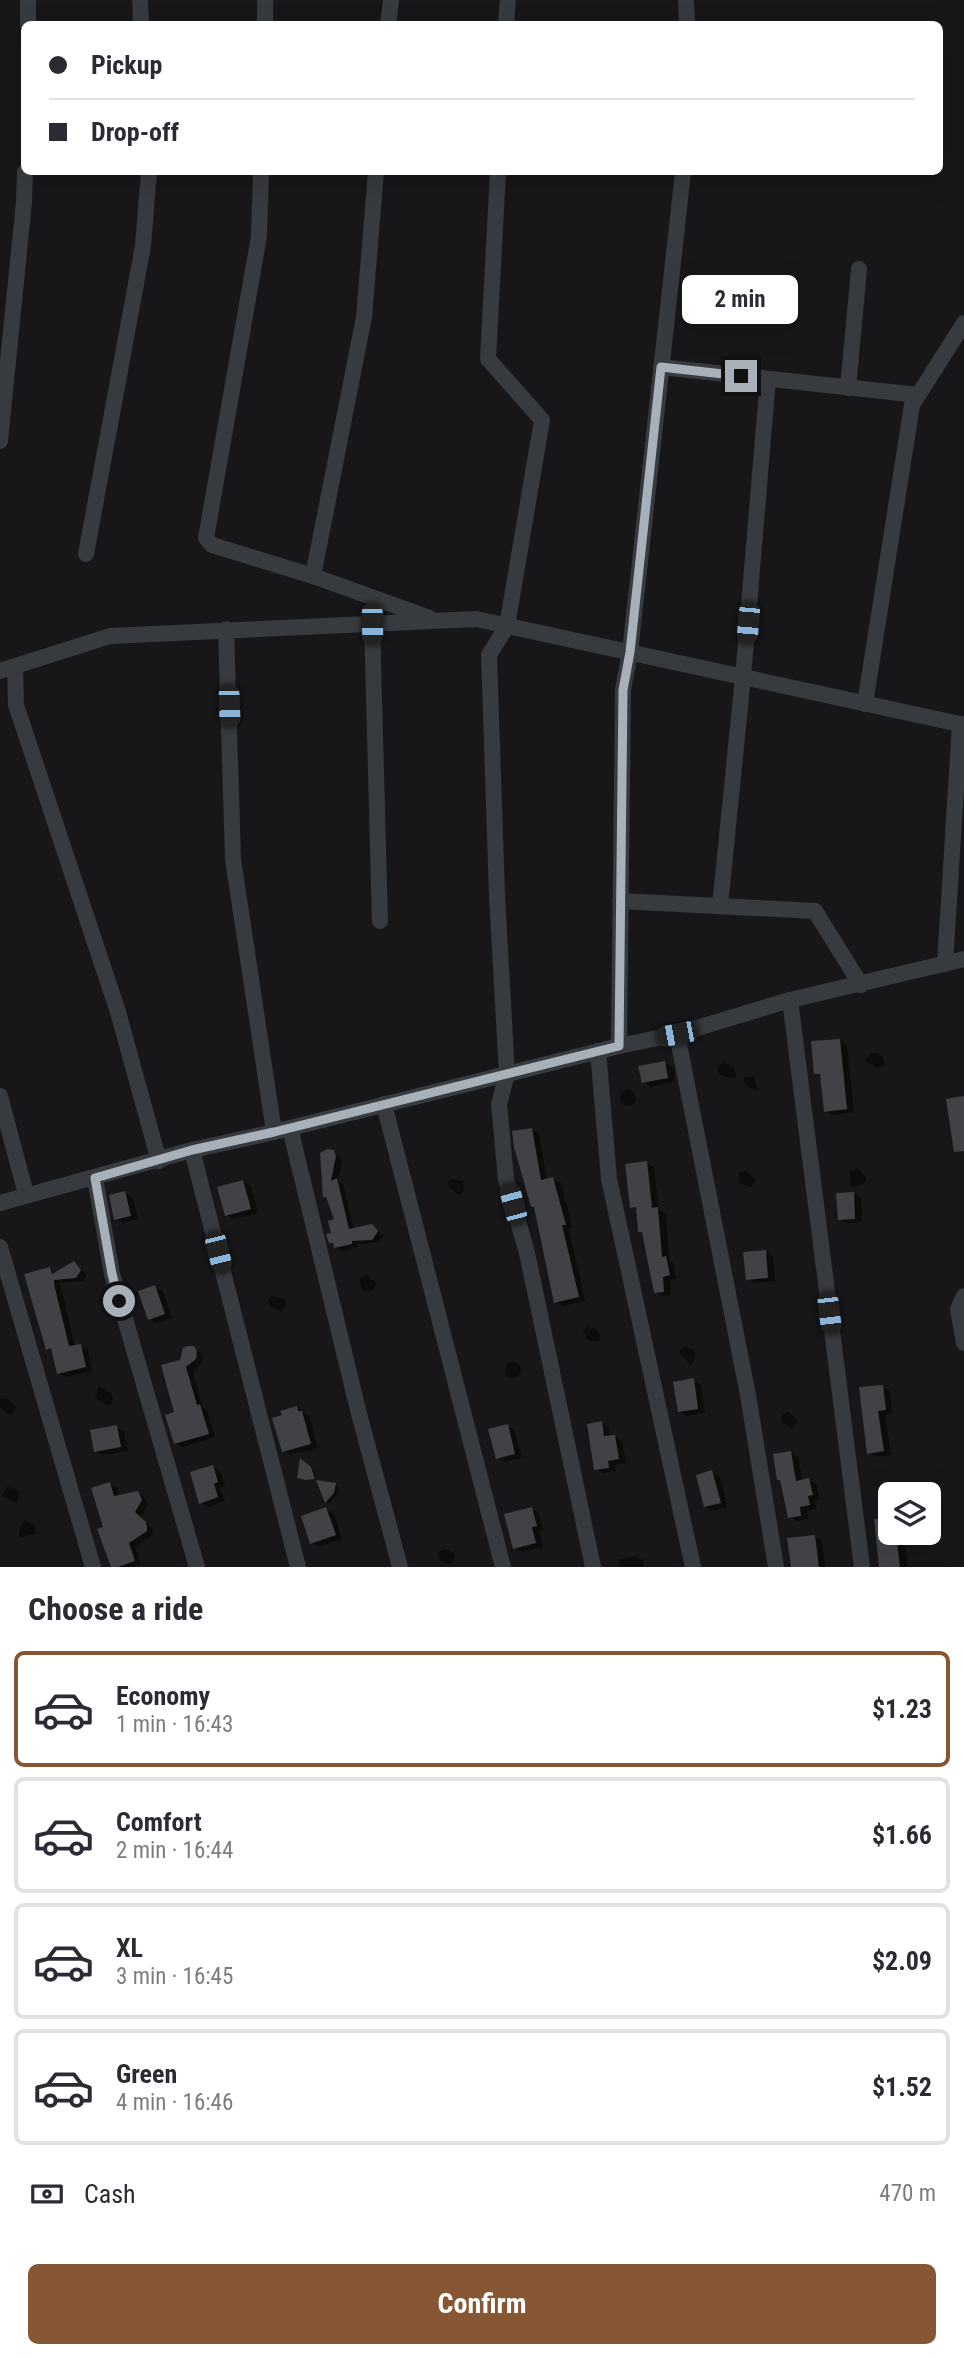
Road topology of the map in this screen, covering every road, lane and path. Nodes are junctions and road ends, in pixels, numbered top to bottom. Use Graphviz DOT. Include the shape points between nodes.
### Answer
graph roads {
  1 [pos="28,0"];
  2 [pos="140,0"];
  3 [pos="265,0"];
  4 [pos="390,0"];
  5 [pos="508,0"];
  6 [pos="686,0"];
  7 [pos="27,21"];
  8 [pos="141,21"];
  9 [pos="265,21"];
  10 [pos="388,21"];
  11 [pos="506,21"];
  12 [pos="687,21"];
  13 [pos="25,175"];
  14 [pos="149,175"];
  15 [pos="261,175"];
  16 [pos="376,175"];
  17 [pos="498,175"];
  18 [pos="683,175"];
  19 [pos="859,269"];
  20 [pos="963,328"];
  21 [pos="661,367"];
  22 [pos="768,379"];
  23 [pos="848,388"];
  24 [pos="918,396"];
  25 [pos="0,441"];
  26 [pos="86,554"];
  27 [pos="313,576"];
  28 [pos="440,622"];
  29 [pos="372,624"];
  30 [pos="507,626"];
  31 [pos="226,629"];
  32 [pos="630,652"];
  33 [pos="7,669"];
  34 [pos="743,677"];
  35 [pos="865,704"];
  36 [pos="962,725"];
  37 [pos="620,901"];
  38 [pos="720,906"];
  39 [pos="380,921"];
  40 [pos="964,959"];
  41 [pos="945,964"];
  42 [pos="861,985"];
  43 [pos="790,1000"];
  44 [pos="677,1034"];
  45 [pos="619,1046"];
  46 [pos="598,1051"];
  47 [pos="507,1074"];
  48 [pos="0,1096"];
  49 [pos="384,1104"];
  50 [pos="290,1128"];
  51 [pos="274,1132"];
  52 [pos="192,1150"];
  53 [pos="159,1161"];
  54 [pos="95,1178"];
  55 [pos="26,1194"];
  56 [pos="0,1203"];
  57 [pos="0,1247"];
  58 [pos="964,1296"];
  59 [pos="964,1343"];
  60 [pos="93,1567"];
  61 [pos="197,1567"];
  62 [pos="298,1567"];
  63 [pos="400,1567"];
  64 [pos="503,1567"];
  65 [pos="593,1567"];
  66 [pos="693,1567"];
  67 [pos="776,1567"];
  68 [pos="862,1567"];
  1 -- 7 [label="street"];
  2 -- 8 [label="street"];
  3 -- 9 [label="street"];
  4 -- 10 [label="street"];
  5 -- 11 [label="street"];
  6 -- 12 [label="street"];
  13 -- 25 [label="street"];
  14 -- 26 [label="street" via="141,259"];
  15 -- 27 [label="street" via="259,236 206,538 212,545"];
  16 -- 27 [label="street" via="364,317"];
  17 -- 30 [label="street" via="488,359 542,420"];
  18 -- 21 [label="street"];
  19 -- 23 [label="street"];
  20 -- 24 [label="street"];
  21 -- 22 [label="street"];
  21 -- 32 [label="street"];
  22 -- 23 [label="street"];
  22 -- 34 [label="street"];
  23 -- 24 [label="street"];
  24 -- 35 [label="street" via="912,405"];
  27 -- 28 [label="street"];
  28 -- 29 [label="street"];
  28 -- 30 [label="street" via="476,619"];
  29 -- 31 [label="street"];
  29 -- 39 [label="street"];
  30 -- 32 [label="street"];
  30 -- 47 [label="street" via="489,655"];
  31 -- 33 [label="street" via="110,636"];
  31 -- 51 [label="street" via="233,859"];
  32 -- 34 [label="street"];
  32 -- 37 [label="street" via="623,690"];
  33 -- 53 [label="street" via="118,1012"];
  34 -- 35 [label="street"];
  34 -- 38 [label="street"];
  35 -- 36 [label="street"];
  36 -- 41 [label="street"];
  37 -- 38 [label="street"];
  37 -- 45 [label="street"];
  38 -- 42 [label="street" via="815,911"];
  40 -- 41 [label="street"];
  41 -- 42 [label="street"];
  42 -- 43 [label="street"];
  43 -- 44 [label="street"];
  43 -- 68 [label="street"];
  44 -- 45 [label="street"];
  44 -- 67 [label="street" via="748,1395"];
  45 -- 46 [label="street"];
  46 -- 47 [label="street"];
  46 -- 66 [label="street" via="609,1179"];
  47 -- 49 [label="street"];
  47 -- 65 [label="street" via="499,1104 506,1179 527,1253"];
  48 -- 55 [label="street"];
  49 -- 50 [label="street"];
  49 -- 64 [label="street"];
  50 -- 51 [label="street"];
  50 -- 63 [label="street"];
  51 -- 52 [label="street"];
  52 -- 53 [label="street"];
  52 -- 62 [label="street"];
  53 -- 54 [label="street"];
  54 -- 55 [label="street"];
  54 -- 61 [label="street" via="112,1274"];
  55 -- 56 [label="street"];
  57 -- 60 [label="street"];
  58 -- 59 [label="street" via="958,1309"];
}
